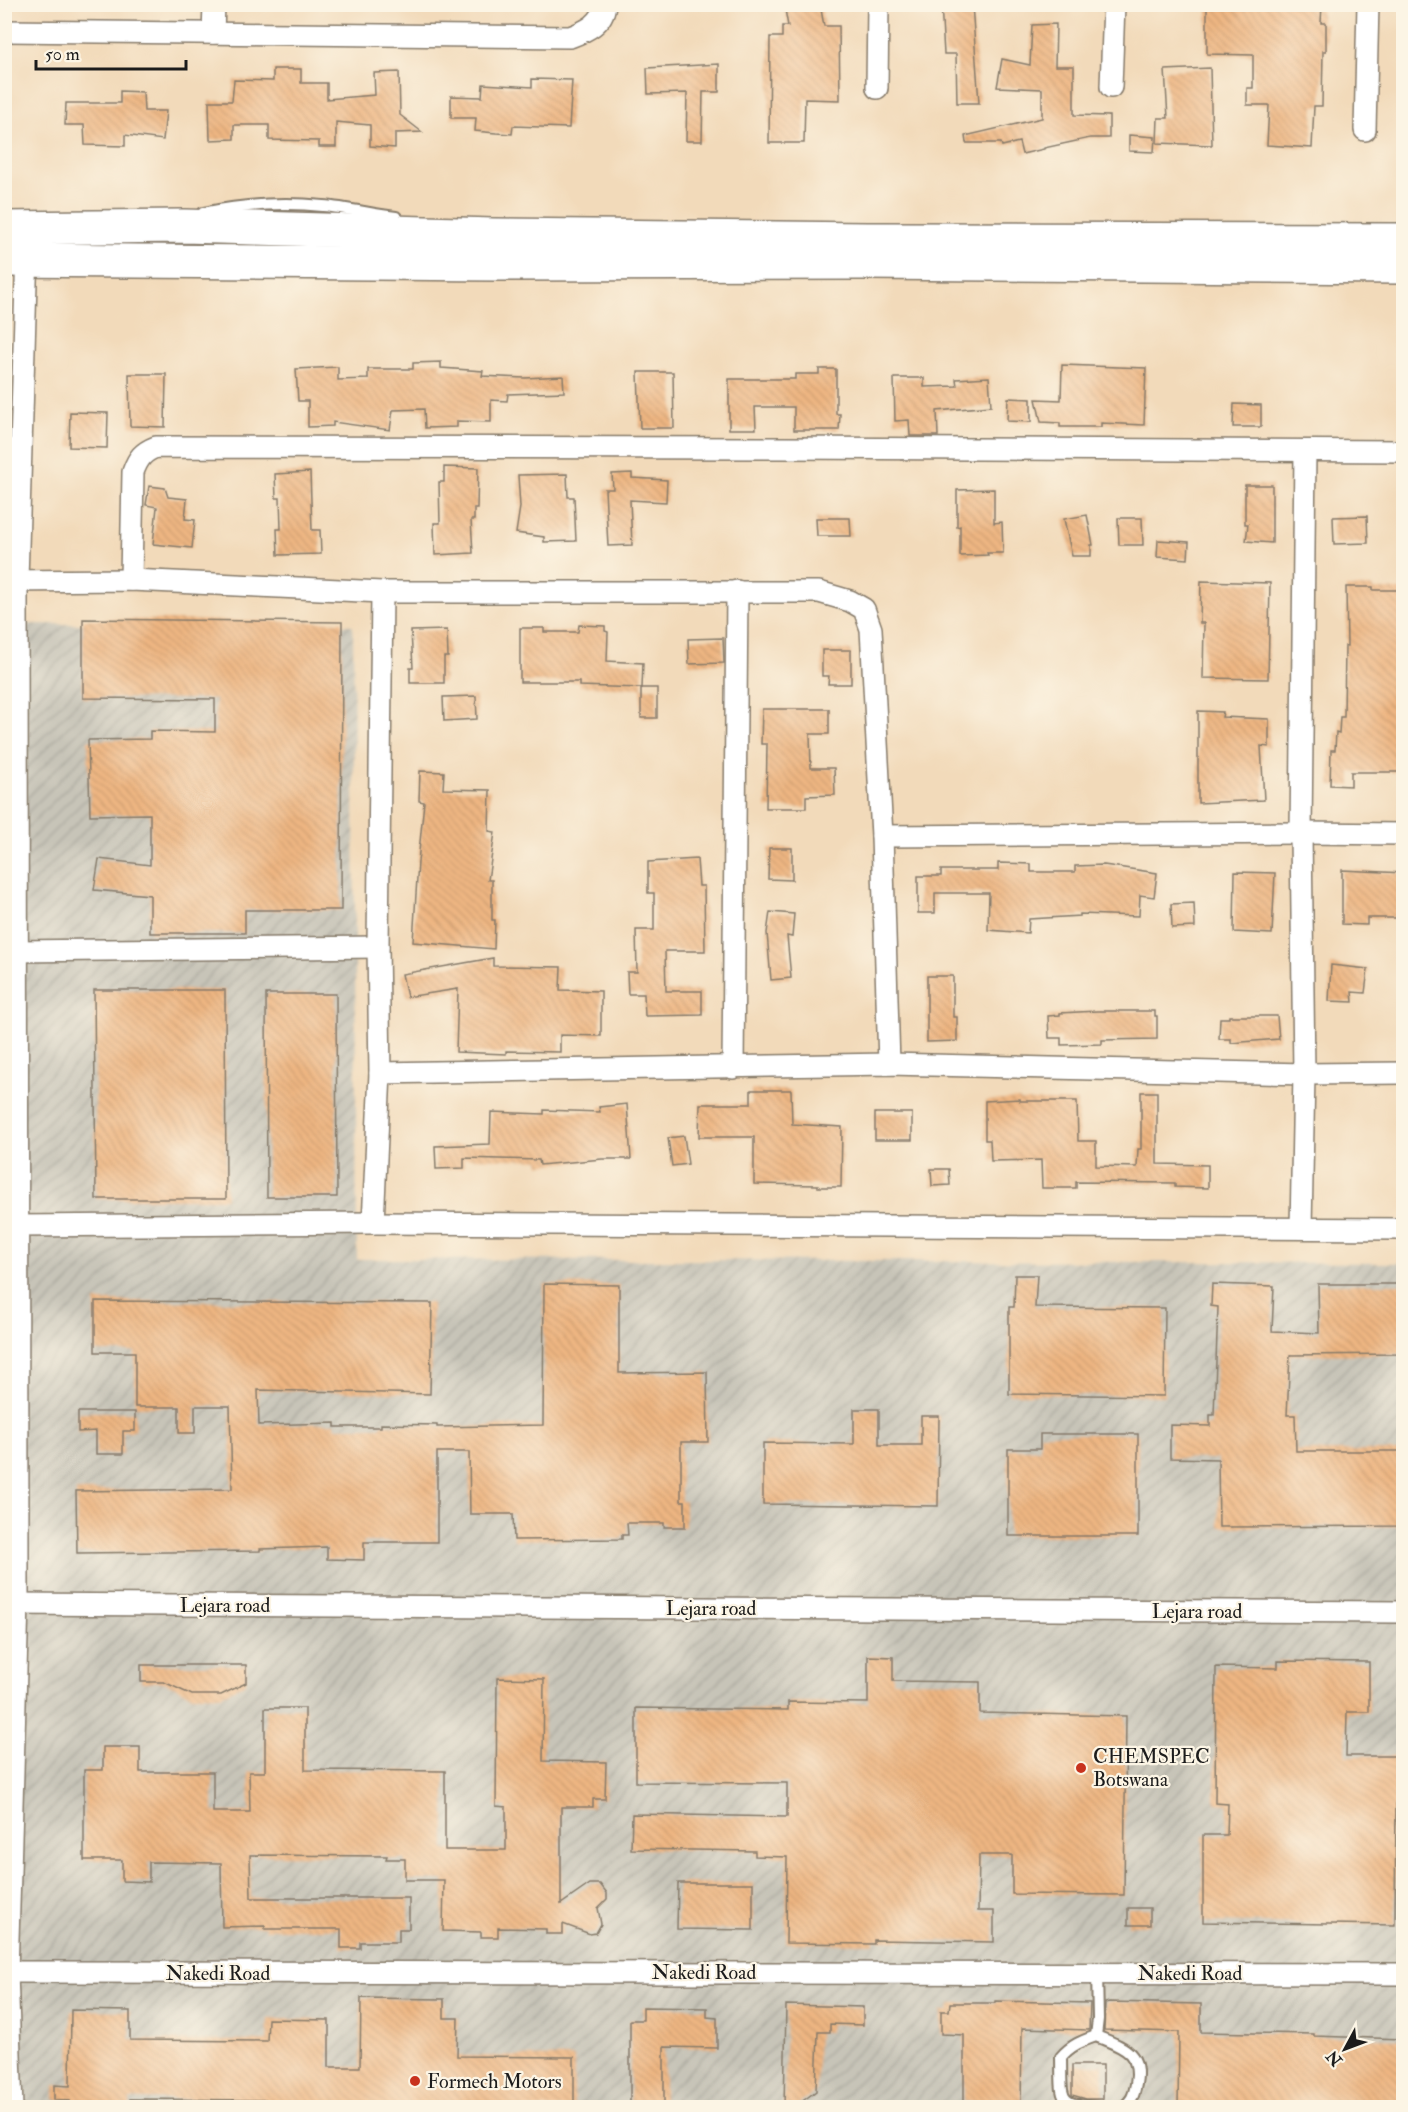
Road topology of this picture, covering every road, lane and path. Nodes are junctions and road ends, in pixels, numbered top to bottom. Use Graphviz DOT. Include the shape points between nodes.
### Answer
graph roads {
  1 [pos="214,4"];
  2 [pos="605,4"];
  3 [pos="878,4"];
  4 [pos="1114,4"];
  5 [pos="1368,4"];
  6 [pos="4,31"];
  7 [pos="213,33"];
  8 [pos="1111,87"];
  9 [pos="877,88"];
  10 [pos="1365,130"];
  11 [pos="403,219"];
  12 [pos="426,222"];
  13 [pos="184,226"];
  14 [pos="493,235"];
  15 [pos="1404,240"];
  16 [pos="16,244"];
  17 [pos="1404,267"];
  18 [pos="1305,451"];
  19 [pos="1404,452"];
  20 [pos="11,580"];
  21 [pos="131,580"];
  22 [pos="737,591"];
  23 [pos="382,592"];
  24 [pos="1301,833"];
  25 [pos="1404,834"];
  26 [pos="882,836"];
  27 [pos="378,947"];
  28 [pos="16,951"];
  29 [pos="889,1064"];
  30 [pos="733,1068"];
  31 [pos="380,1073"];
  32 [pos="1404,1073"];
  33 [pos="1304,1074"];
  34 [pos="373,1223"];
  35 [pos="18,1226"];
  36 [pos="1300,1228"];
  37 [pos="1404,1229"];
  38 [pos="11,1604"];
  39 [pos="1404,1612"];
  40 [pos="6,1972"];
  41 [pos="1097,1972"];
  42 [pos="1404,1974"];
  43 [pos="1096,2036"];
  44 [pos="12,2108"];
  45 [pos="1105,2108"];
  46 [pos="1122,2108"];
  1 -- 7 [label="street"];
  2 -- 7 [label="street" via="598,22 570,37"];
  3 -- 9 [label="street"];
  4 -- 8 [label="street"];
  5 -- 10 [label="street"];
  6 -- 7 [label="street"];
  11 -- 13 [label="lane" via="322,206 271,205 226,208 191,216"];
  12 -- 14 [label="lane"];
  13 -- 14 [label="main road"];
  13 -- 16 [label="main road"];
  14 -- 15 [label="main road"];
  16 -- 17 [label="main road" via="497,264"];
  16 -- 20 [label="street"];
  18 -- 19 [label="street"];
  18 -- 21 [label="street" via="156,447 144,452 133,472"];
  18 -- 24 [label="street"];
  20 -- 21 [label="street"];
  20 -- 28 [label="street"];
  21 -- 23 [label="street"];
  22 -- 23 [label="street"];
  22 -- 26 [label="street" via="819,592 850,600 864,609 871,629"];
  22 -- 30 [label="street"];
  23 -- 27 [label="street"];
  24 -- 25 [label="street"];
  24 -- 26 [label="street"];
  24 -- 33 [label="street"];
  26 -- 29 [label="street"];
  27 -- 28 [label="street"];
  27 -- 31 [label="street"];
  28 -- 35 [label="street"];
  29 -- 30 [label="street"];
  29 -- 33 [label="street"];
  30 -- 31 [label="street"];
  31 -- 34 [label="street"];
  32 -- 33 [label="street"];
  33 -- 36 [label="street"];
  34 -- 35 [label="street"];
  34 -- 36 [label="street"];
  35 -- 38 [label="street"];
  36 -- 37 [label="street"];
  38 -- 39 [label="street, Lejara road"];
  38 -- 40 [label="street"];
  40 -- 41 [label="street, Nakedi Road"];
  40 -- 44 [label="street"];
  41 -- 42 [label="street, Nakedi Road"];
  41 -- 43 [label="lane"];
  43 -- 45 [label="lane" via="1078,2043 1061,2057 1062,2092 1066,2101 1074,2105"];
  43 -- 46 [label="lane" via="1135,2058 1133,2096"];
}
